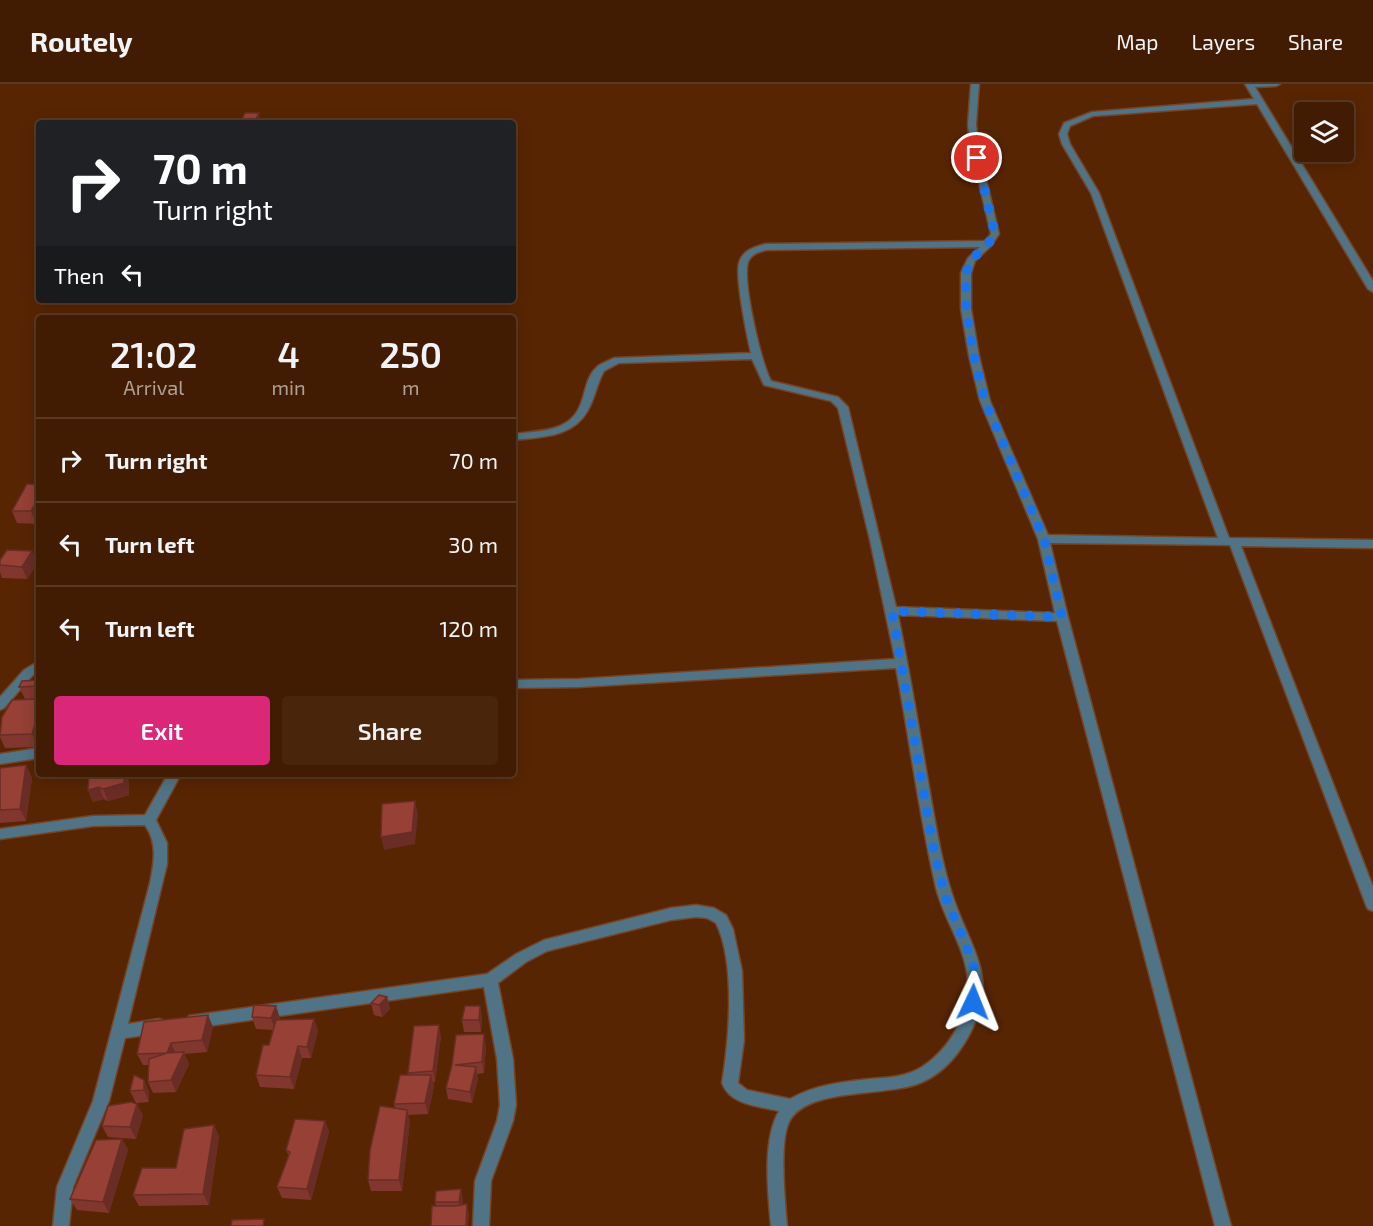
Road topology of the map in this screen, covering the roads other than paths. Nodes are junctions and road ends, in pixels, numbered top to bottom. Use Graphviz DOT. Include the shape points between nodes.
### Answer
graph roads {
  1 [pos="975,84"];
  2 [pos="1249,84"];
  3 [pos="1276,84"];
  4 [pos="1261,101"];
  5 [pos="988,244"];
  6 [pos="1373,289"];
  7 [pos="756,356"];
  8 [pos="516,437"];
  9 [pos="1044,539"];
  10 [pos="1229,541"];
  11 [pos="1373,544"];
  12 [pos="892,611"];
  13 [pos="1062,617"];
  14 [pos="902,663"];
  15 [pos="36,667"];
  16 [pos="516,684"];
  17 [pos="0,705"];
  18 [pos="36,753"];
  19 [pos="0,759"];
  20 [pos="173,777"];
  21 [pos="149,820"];
  22 [pos="0,834"];
  23 [pos="1373,905"];
  24 [pos="490,980"];
  25 [pos="118,1032"];
  26 [pos="790,1106"];
  27 [pos="61,1226"];
  28 [pos="481,1226"];
  29 [pos="778,1226"];
  30 [pos="1223,1226"];
  1 -- 5 [label="street" via="973,134 995,234"];
  2 -- 3 [label="street"];
  2 -- 4 [label="street"];
  4 -- 6 [label="street"];
  4 -- 10 [label="street" via="1092,114 1067,125 1063,134 1095,193"];
  5 -- 7 [label="street" via="755,249 744,257 743,263"];
  5 -- 9 [label="street" via="971,260 966,273 966,309 974,356 985,401"];
  7 -- 8 [label="street" via="618,360 600,369 574,423 563,429"];
  7 -- 12 [label="street" via="767,383 823,395 843,407"];
  9 -- 10 [label="street"];
  9 -- 13 [label="street"];
  10 -- 11 [label="street"];
  10 -- 23 [label="street"];
  12 -- 13 [label="street"];
  12 -- 14 [label="street"];
  13 -- 30 [label="street"];
  14 -- 16 [label="street"];
  14 -- 26 [label="street" via="934,852 947,901 973,962 976,987 970,1017 957,1043 917,1078 816,1094"];
  15 -- 17 [label="street"];
  18 -- 19 [label="street"];
  20 -- 21 [label="street"];
  21 -- 22 [label="street" via="93,821"];
  21 -- 25 [label="street" via="160,836 161,859"];
  24 -- 25 [label="street"];
  24 -- 26 [label="street" via="544,946 671,914 709,912 721,919 726,929 735,971 737,1023 732,1089 744,1096"];
  24 -- 28 [label="street" via="508,1104 485,1172"];
  25 -- 27 [label="street" via="101,1101 65,1187"];
  26 -- 29 [label="street" via="778,1136"];
}
